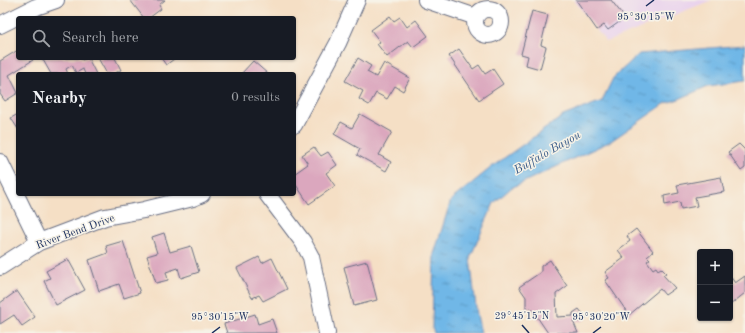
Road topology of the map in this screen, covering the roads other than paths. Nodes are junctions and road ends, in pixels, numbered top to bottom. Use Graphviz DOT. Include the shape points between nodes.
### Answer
graph roads {
  1 [pos="56,0"];
  2 [pos="357,0"];
  3 [pos="426,0"];
  4 [pos="19,16"];
  5 [pos="16,17"];
  6 [pos="476,18"];
  7 [pos="0,25"];
  8 [pos="296,121"];
  9 [pos="0,162"];
  10 [pos="16,195"];
  11 [pos="17,196"];
  12 [pos="198,196"];
  13 [pos="268,196"];
  14 [pos="39,242"];
  15 [pos="0,268"];
  16 [pos="327,333"];
  1 -- 4 [label="street"];
  2 -- 8 [label="street" via="338,43"];
  3 -- 6 [label="street"];
  5 -- 7 [label="street"];
  9 -- 10 [label="street"];
  11 -- 14 [label="street"];
  12 -- 14 [label="street, River Bend Drive" via="105,218"];
  13 -- 16 [label="street" via="303,242 311,257"];
  14 -- 15 [label="street, River Bend Drive"];
}
